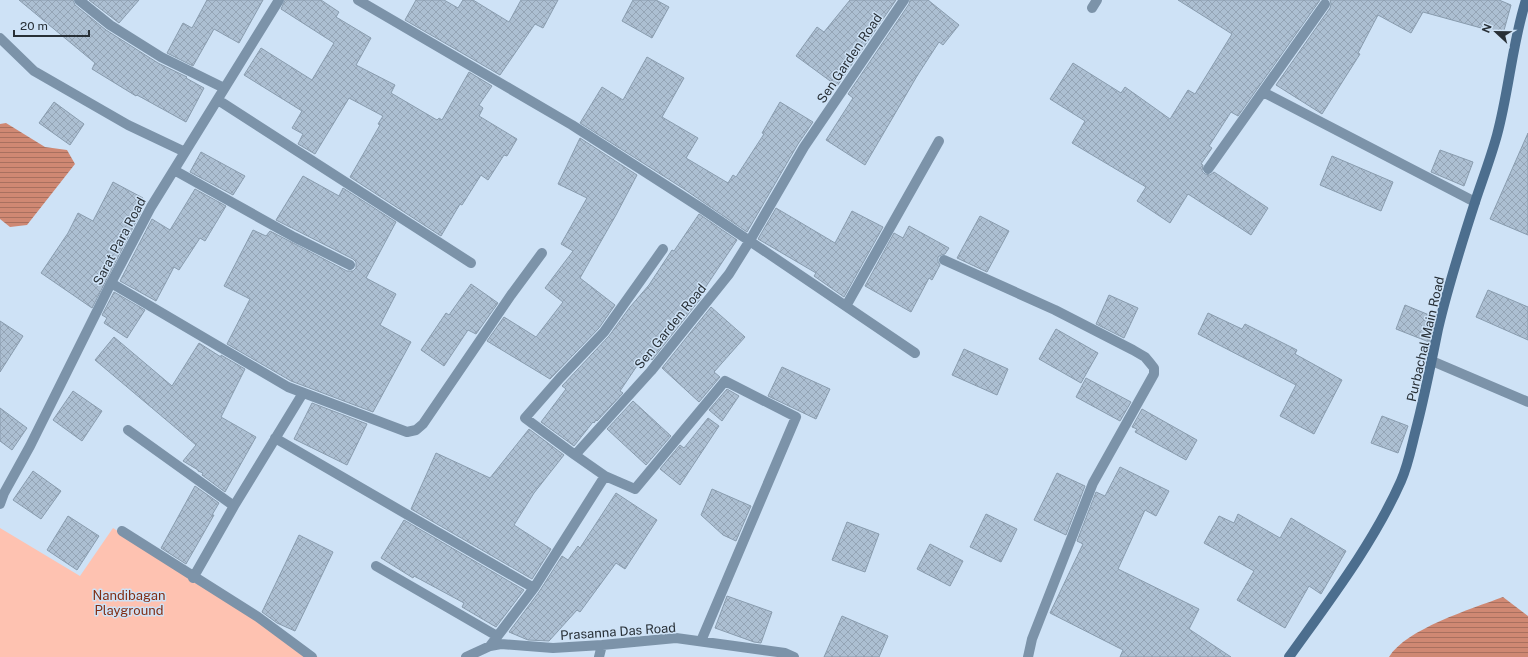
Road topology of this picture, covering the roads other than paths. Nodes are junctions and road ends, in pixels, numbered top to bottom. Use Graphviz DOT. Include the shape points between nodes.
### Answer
graph roads {
  1 [pos="79,0"];
  2 [pos="279,0"];
  3 [pos="358,0"];
  4 [pos="904,0"];
  5 [pos="1526,0"];
  6 [pos="1325,4"];
  7 [pos="0,38"];
  8 [pos="224,88"];
  9 [pos="1263,92"];
  10 [pos="218,100"];
  11 [pos="939,141"];
  12 [pos="185,152"];
  13 [pos="1208,169"];
  14 [pos="174,170"];
  15 [pos="1475,202"];
  16 [pos="749,242"];
  17 [pos="663,249"];
  18 [pos="542,253"];
  19 [pos="944,260"];
  20 [pos="471,263"];
  21 [pos="350,265"];
  22 [pos="111,283"];
  23 [pos="846,306"];
  24 [pos="915,353"];
  25 [pos="1432,361"];
  26 [pos="303,393"];
  27 [pos="1528,402"];
  28 [pos="128,430"];
  29 [pos="275,438"];
  30 [pos="575,456"];
  31 [pos="606,476"];
  32 [pos="2,492"];
  33 [pos="0,504"];
  34 [pos="234,506"];
  35 [pos="122,531"];
  36 [pos="376,566"];
  37 [pos="193,578"];
  38 [pos="534,588"];
  39 [pos="497,636"];
  40 [pos="702,641"];
  41 [pos="602,645"];
  42 [pos="490,646"];
  43 [pos="312,657"];
  44 [pos="466,657"];
  45 [pos="599,657"];
  46 [pos="794,657"];
  47 [pos="1028,657"];
  48 [pos="1289,657"];
  1 -- 8 [label="street" via="110,25 161,57"];
  2 -- 8 [label="street, Sarat Para Road"];
  3 -- 16 [label="street" via="572,125"];
  4 -- 16 [label="street, Sen Garden Road" via="804,147"];
  5 -- 15 [label="street, Purbachal Main Road" via="1504,109"];
  6 -- 9 [label="street"];
  7 -- 12 [label="street" via="34,71 128,126"];
  8 -- 10 [label="street, Sarat Para Road"];
  9 -- 13 [label="street"];
  9 -- 15 [label="street"];
  10 -- 12 [label="street, Sarat Para Road"];
  10 -- 20 [label="street"];
  11 -- 23 [label="street"];
  12 -- 14 [label="street, Sarat Para Road"];
  14 -- 21 [label="street" via="294,238"];
  14 -- 22 [label="street, Sarat Para Road" via="151,207"];
  15 -- 25 [label="street, Purbachal Main Road" via="1440,321"];
  16 -- 23 [label="street"];
  16 -- 30 [label="street, Sen Garden Road" via="722,283 651,371"];
  17 -- 30 [label="street" via="604,332 525,418"];
  18 -- 26 [label="street" via="423,424 416,430 407,432"];
  19 -- 47 [label="street" via="1055,310 1134,350 1145,357 1154,368 1154,374 1144,395 1093,483 1032,639"];
  22 -- 26 [label="street" via="269,376"];
  22 -- 32 [label="street, Sarat Para Road" via="30,446"];
  23 -- 24 [label="street"];
  25 -- 27 [label="street"];
  25 -- 48 [label="street, Purbachal Main Road" via="1401,481 1374,533"];
  26 -- 29 [label="street"];
  28 -- 34 [label="street"];
  29 -- 34 [label="street"];
  29 -- 38 [label="street"];
  30 -- 31 [label="street"];
  31 -- 38 [label="street"];
  31 -- 40 [label="street" via="635,489 725,381 796,417"];
  32 -- 33 [label="street, Sarat Para Road"];
  34 -- 37 [label="street"];
  35 -- 37 [label="street"];
  36 -- 39 [label="street"];
  37 -- 43 [label="street" via="258,618"];
  38 -- 39 [label="street"];
  39 -- 42 [label="street"];
  40 -- 41 [label="street, Prasanna Das Road" via="676,638"];
  40 -- 46 [label="street, Prasanna Das Road" via="785,653"];
  41 -- 42 [label="street, Prasanna Das Road" via="553,648 501,644"];
  41 -- 45 [label="street"];
  42 -- 44 [label="street"];
}
